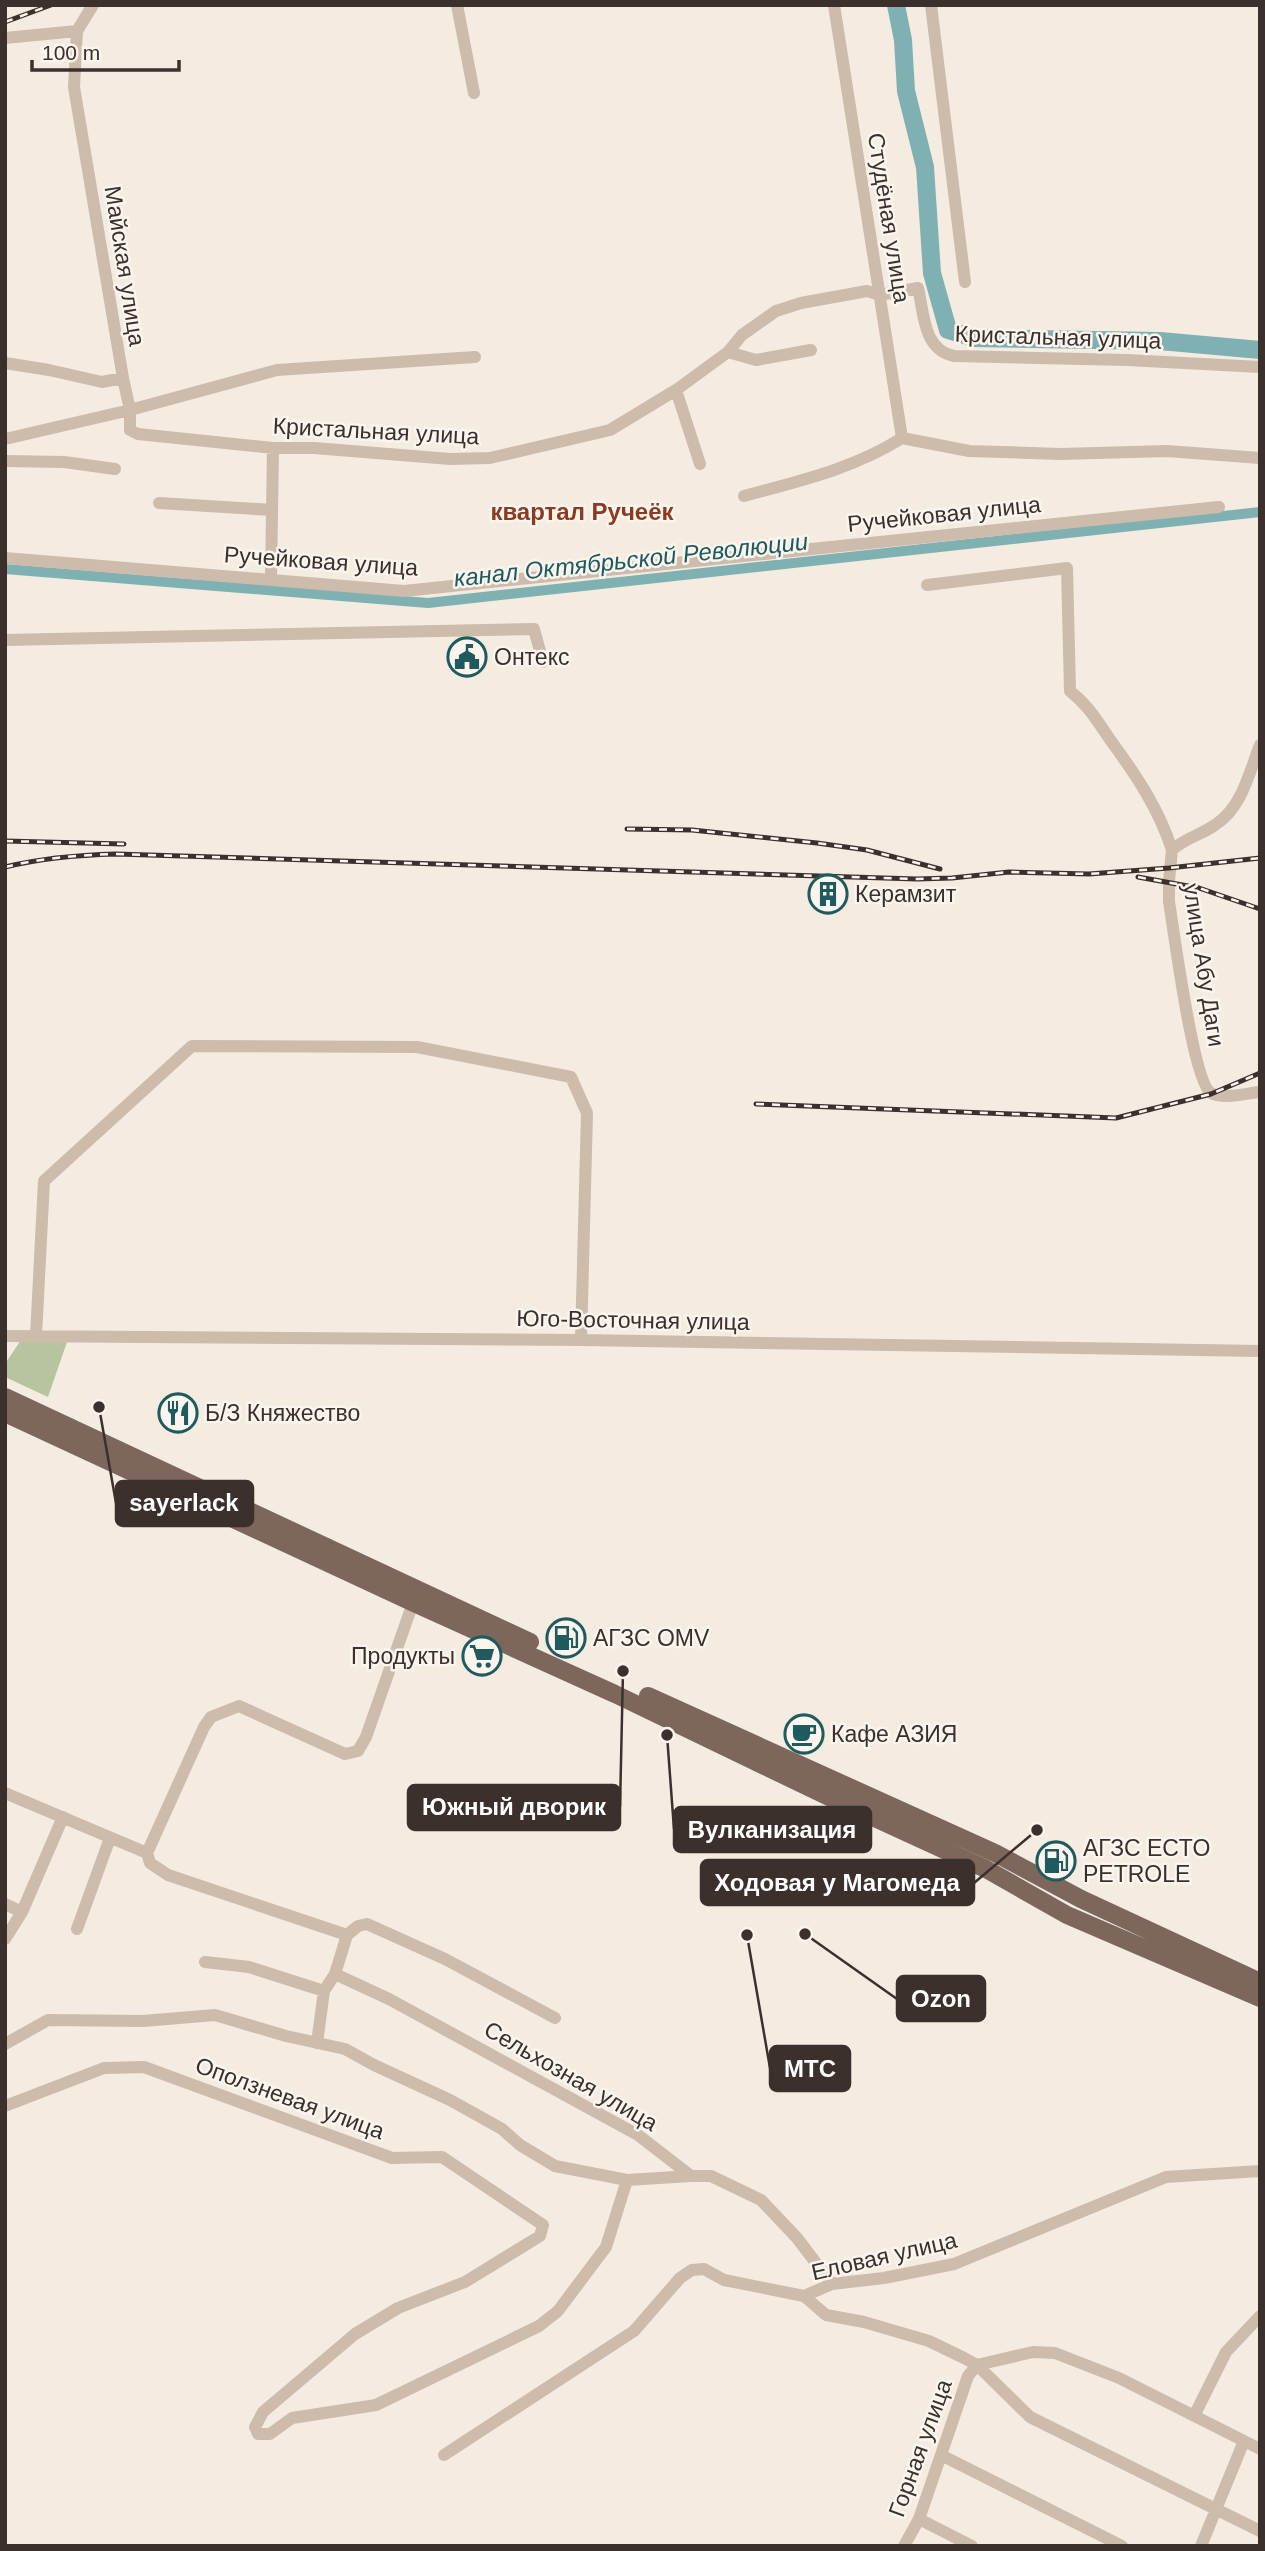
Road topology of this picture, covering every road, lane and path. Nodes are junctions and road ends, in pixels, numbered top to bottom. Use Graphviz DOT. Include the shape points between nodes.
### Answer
graph roads {
  1 [pos="93,5"];
  2 [pos="457,5"];
  3 [pos="834,5"];
  4 [pos="931,5"];
  5 [pos="77,31"];
  6 [pos="5,38"];
  7 [pos="474,93"];
  8 [pos="965,282"];
  9 [pos="880,295"];
  10 [pos="811,350"];
  11 [pos="728,352"];
  12 [pos="475,357"];
  13 [pos="5,363"];
  14 [pos="1260,368"];
  15 [pos="123,378"];
  16 [pos="676,390"];
  17 [pos="130,410"];
  18 [pos="902,438"];
  19 [pos="5,439"];
  20 [pos="273,448"];
  21 [pos="1260,458"];
  22 [pos="5,461"];
  23 [pos="700,464"];
  24 [pos="116,469"];
  25 [pos="744,496"];
  26 [pos="159,503"];
  27 [pos="1219,507"];
  28 [pos="272,510"];
  29 [pos="5,558"];
  30 [pos="271,579"];
  31 [pos="927,585"];
  32 [pos="5,640"];
  33 [pos="543,662"];
  34 [pos="1260,745"];
  35 [pos="1172,850"];
  36 [pos="1260,1092"];
  37 [pos="5,1336"];
  38 [pos="36,1336"];
  39 [pos="581,1340"];
  40 [pos="1260,1352"];
  41 [pos="5,1398"];
  42 [pos="5,1413"];
  43 [pos="415,1596"];
  44 [pos="5,1793"];
  45 [pos="62,1817"];
  46 [pos="110,1838"];
  47 [pos="147,1853"];
  48 [pos="5,1904"];
  49 [pos="22,1912"];
  50 [pos="77,1929"];
  51 [pos="347,1935"];
  52 [pos="5,1938"];
  53 [pos="205,1962"];
  54 [pos="335,1974"];
  55 [pos="1260,1982"];
  56 [pos="324,1991"];
  57 [pos="1260,1998"];
  58 [pos="555,2018"];
  59 [pos="317,2043"];
  60 [pos="5,2044"];
  61 [pos="5,2106"];
  62 [pos="1260,2171"];
  63 [pos="691,2176"];
  64 [pos="627,2180"];
  65 [pos="832,2284"];
  66 [pos="804,2296"];
  67 [pos="1260,2316"];
  68 [pos="977,2365"];
  69 [pos="1194,2416"];
  70 [pos="1244,2441"];
  71 [pos="1260,2449"];
  72 [pos="444,2455"];
  73 [pos="941,2455"];
  74 [pos="1217,2510"];
  75 [pos="919,2519"];
  76 [pos="1260,2531"];
  77 [pos="904,2546"];
  78 [pos="972,2546"];
  79 [pos="1122,2546"];
  80 [pos="1201,2546"];
  1 -- 5 [label="street, Майская улица"];
  2 -- 7 [label="street"];
  3 -- 9 [label="street, Студёная улица"];
  4 -- 8 [label="street"];
  5 -- 6 [label="street"];
  5 -- 15 [label="street, Майская улица" via="74,87"];
  9 -- 11 [label="street, Кристальная улица" via="867,291 776,311 742,335"];
  9 -- 14 [label="street, Кристальная улица" via="918,288 932,345 945,355"];
  9 -- 18 [label="street, Студёная улица"];
  10 -- 11 [label="street" via="757,360"];
  11 -- 16 [label="street, Кристальная улица"];
  12 -- 17 [label="street" via="277,370"];
  13 -- 15 [label="street" via="102,382"];
  15 -- 17 [label="street, Майская улица"];
  16 -- 20 [label="street, Кристальная улица" via="610,430 490,458"];
  16 -- 23 [label="street"];
  17 -- 19 [label="street"];
  17 -- 20 [label="street, Кристальная улица" via="130,430 138,434"];
  18 -- 21 [label="street" via="969,451 1167,451"];
  18 -- 25 [label="street" via="832,472"];
  20 -- 28 [label="street"];
  22 -- 24 [label="street"];
  26 -- 28 [label="street"];
  27 -- 30 [label="street, Ручейковая улица" via="404,591"];
  28 -- 30 [label="street"];
  29 -- 30 [label="street, Ручейковая улица"];
  31 -- 35 [label="street" via="1067,568 1070,691 1087,705 1137,776"];
  32 -- 33 [label="street" via="534,629"];
  34 -- 35 [label="street" via="1231,812"];
  35 -- 36 [label="street, улица Абу Даги" via="1169,902 1203,1085 1211,1094 1222,1096"];
  37 -- 38 [label="street, Юго-Восточная улица"];
  38 -- 39 [label="street, Юго-Восточная улица"];
  38 -- 39 [label="street" via="44,1181 192,1046 416,1047 571,1077 587,1113"];
  39 -- 40 [label="street, Юго-Восточная улица"];
  41 -- 43 [label="main road"];
  42 -- 43 [label="main road"];
  43 -- 47 [label="street" via="358,1751 345,1754 239,1706 211,1717"];
  43 -- 55 [label="main road" via="995,1853 1081,1899"];
  43 -- 57 [label="main road" via="986,1870 1067,1914"];
  44 -- 45 [label="street"];
  45 -- 46 [label="street"];
  45 -- 49 [label="street"];
  46 -- 47 [label="street"];
  46 -- 50 [label="street"];
  47 -- 51 [label="street" via="150,1863 168,1875"];
  48 -- 49 [label="street"];
  49 -- 52 [label="street"];
  51 -- 54 [label="street"];
  51 -- 58 [label="street" via="368,1924"];
  53 -- 56 [label="street" via="249,1966"];
  54 -- 56 [label="street"];
  54 -- 63 [label="street, Сельхозная улица" via="389,1998 638,2135"];
  56 -- 59 [label="street"];
  59 -- 60 [label="street" via="215,2015 143,2021 48,2020"];
  59 -- 64 [label="street" via="345,2049 450,2100 555,2166"];
  61 -- 64 [label="street, Оползневая улица" via="104,2068 144,2067 392,2158 442,2157 543,2225 540,2236 464,2282 398,2308 355,2334 262,2413 255,2427 258,2434 270,2434 292,2418 376,2405 539,2326 558,2311 606,2247"];
  62 -- 65 [label="street, Еловая улица" via="1166,2177 954,2264"];
  63 -- 64 [label="street"];
  63 -- 65 [label="street, Сельхозная улица" via="711,2176 761,2200"];
  65 -- 66 [label="street, Еловая улица"];
  66 -- 68 [label="street" via="826,2315 929,2341"];
  66 -- 72 [label="street, Еловая улица" via="724,2280 704,2269 692,2270 634,2331"];
  67 -- 69 [label="street" via="1226,2352"];
  68 -- 69 [label="street" via="1033,2352 1055,2353 1119,2378"];
  68 -- 73 [label="street, Горная улица" via="968,2376"];
  68 -- 74 [label="street" via="1030,2417"];
  69 -- 70 [label="street"];
  70 -- 71 [label="street"];
  70 -- 74 [label="street"];
  73 -- 75 [label="street, Горная улица"];
  73 -- 79 [label="street"];
  74 -- 76 [label="street"];
  74 -- 80 [label="street"];
  75 -- 77 [label="street, Горная улица"];
  75 -- 78 [label="street"];
}
